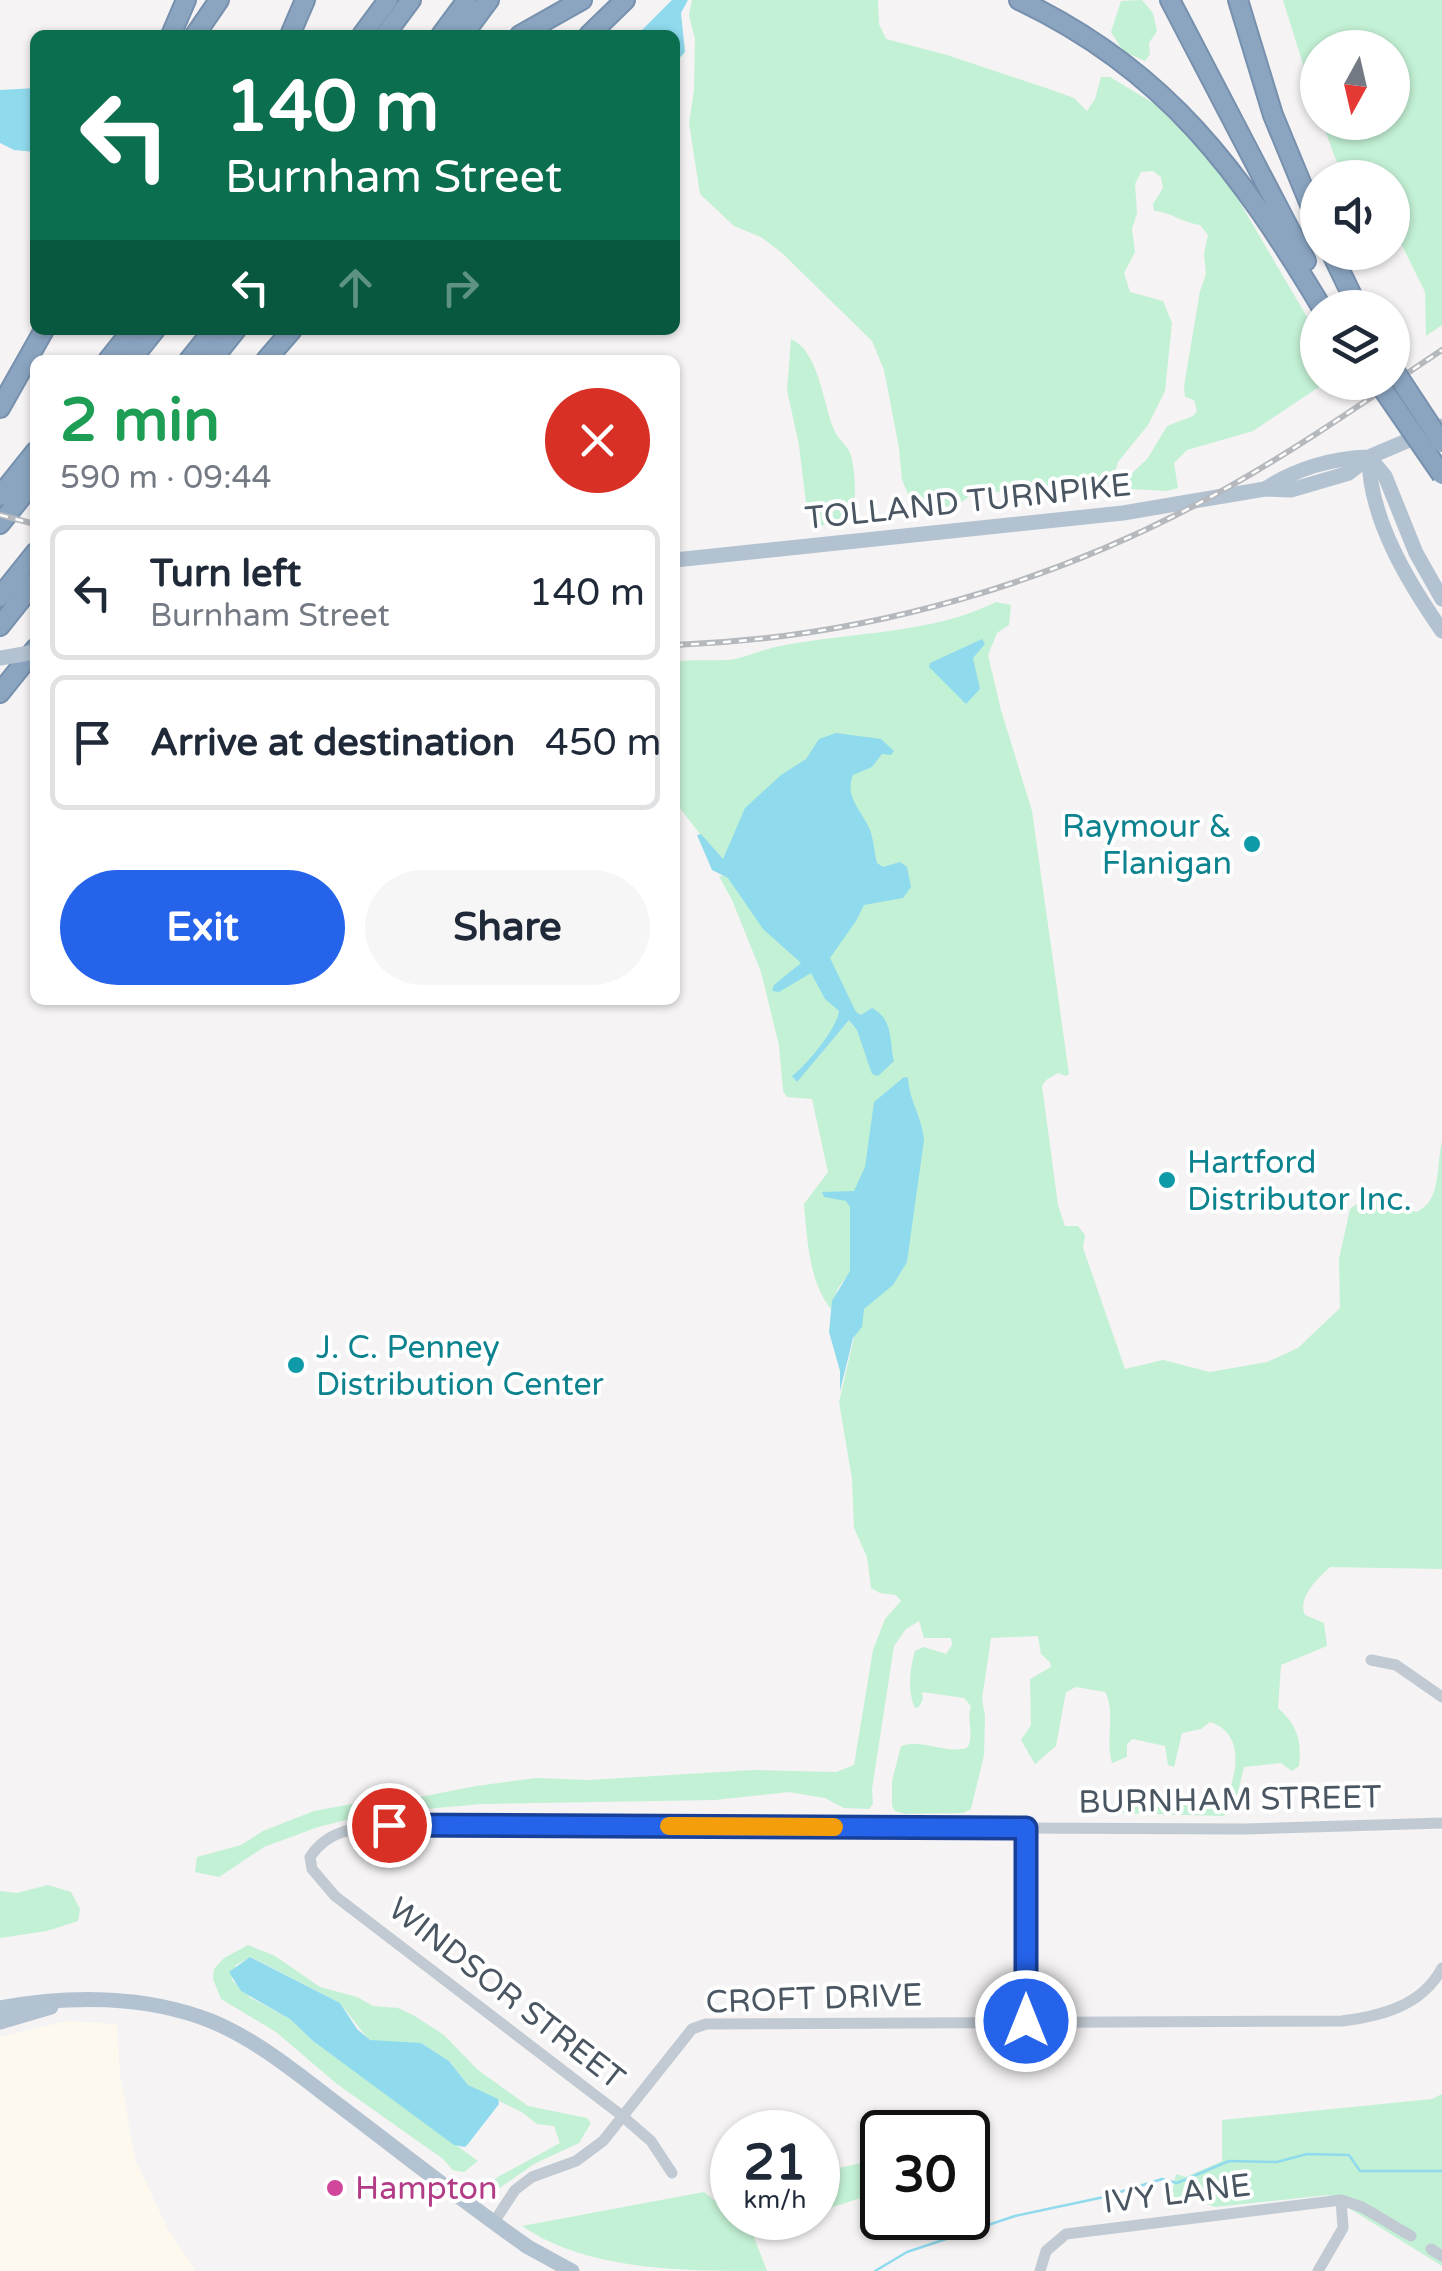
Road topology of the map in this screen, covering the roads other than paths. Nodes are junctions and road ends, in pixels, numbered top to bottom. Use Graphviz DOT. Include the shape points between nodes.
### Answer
graph roads {
  1 [pos="186,0"];
  2 [pos="219,0"];
  3 [pos="305,0"];
  4 [pos="388,0"];
  5 [pos="410,0"];
  6 [pos="467,0"];
  7 [pos="489,0"];
  8 [pos="582,0"];
  9 [pos="625,0"];
  10 [pos="1020,0"];
  11 [pos="1170,0"];
  12 [pos="1238,0"];
  13 [pos="173,30"];
  14 [pos="198,30"];
  15 [pos="292,30"];
  16 [pos="366,30"];
  17 [pos="389,30"];
  18 [pos="445,30"];
  19 [pos="467,30"];
  20 [pos="528,30"];
  21 [pos="595,30"];
  22 [pos="1300,180"];
  23 [pos="1311,290"];
  24 [pos="1323,290"];
  25 [pos="41,335"];
  26 [pos="128,335"];
  27 [pos="151,335"];
  28 [pos="209,335"];
  29 [pos="232,335"];
  30 [pos="288,335"];
  31 [pos="112,355"];
  32 [pos="135,355"];
  33 [pos="193,355"];
  34 [pos="216,355"];
  35 [pos="270,355"];
  36 [pos="1410,394"];
  37 [pos="1391,400"];
  38 [pos="0,408"];
  39 [pos="1442,426"];
  40 [pos="1442,443"];
  41 [pos="1368,457"];
  42 [pos="30,458"];
  43 [pos="1442,474"];
  44 [pos="30,486"];
  45 [pos="0,496"];
  46 [pos="0,524"];
  47 [pos="1416,553"];
  48 [pos="30,559"];
  49 [pos="680,559"];
  50 [pos="1400,560"];
  51 [pos="30,588"];
  52 [pos="0,597"];
  53 [pos="1442,598"];
  54 [pos="0,626"];
  55 [pos="1442,631"];
  56 [pos="30,651"];
  57 [pos="30,656"];
  58 [pos="0,658"];
  59 [pos="0,693"];
  60 [pos="1371,1660"];
  61 [pos="1442,1697"];
  62 [pos="1442,1823"];
  63 [pos="1026,1828"];
  64 [pos="310,1857"];
  65 [pos="1442,1968"];
  66 [pos="64,2002"];
  67 [pos="0,2008"];
  68 [pos="1026,2021"];
  69 [pos="0,2022"];
  70 [pos="621,2115"];
  71 [pos="672,2173"];
  72 [pos="1341,2200"];
  73 [pos="494,2222"];
  74 [pos="1411,2236"];
  75 [pos="572,2271"];
  76 [pos="1040,2271"];
  77 [pos="1318,2271"];
  1 -- 13 [label="highway"];
  2 -- 14 [label="highway"];
  3 -- 15 [label="highway"];
  4 -- 16 [label="highway"];
  5 -- 17 [label="highway"];
  6 -- 18 [label="highway"];
  7 -- 19 [label="highway"];
  8 -- 20 [label="highway"];
  9 -- 21 [label="highway"];
  10 -- 23 [label="highway" via="1105,48 1194,126 1244,184"];
  11 -- 24 [label="highway"];
  12 -- 22 [label="highway"];
  25 -- 38 [label="highway"];
  26 -- 31 [label="highway"];
  27 -- 32 [label="highway"];
  28 -- 33 [label="highway"];
  29 -- 34 [label="highway"];
  30 -- 35 [label="highway"];
  36 -- 40 [label="highway, bridge"];
  37 -- 43 [label="highway, bridge"];
  39 -- 41 [label="main road, TOLLAND TURNPIKE"];
  41 -- 47 [label="main road" via="1385,476"];
  41 -- 49 [label="main road, TOLLAND TURNPIKE" via="1286,476 1265,489 1136,511"];
  41 -- 50 [label="main road" via="1369,482"];
  42 -- 45 [label="highway"];
  44 -- 46 [label="highway"];
  47 -- 50 [label="street"];
  47 -- 53 [label="main road"];
  48 -- 52 [label="highway"];
  50 -- 55 [label="main road"];
  51 -- 54 [label="highway"];
  56 -- 58 [label="main road, bridge"];
  57 -- 59 [label="highway"];
  60 -- 61 [label="street" via="1396,1665"];
  62 -- 63 [label="street, BURNHAM STREET"];
  63 -- 64 [label="street, BURNHAM STREET" via="389,1825 348,1828"];
  63 -- 68 [label="street"];
  64 -- 70 [label="street, WINDSOR STREET" via="335,1896"];
  65 -- 68 [label="street, CROFT DRIVE" via="1410,2002 1380,2016 1342,2021"];
  66 -- 67 [label="main road"];
  66 -- 69 [label="main road"];
  66 -- 73 [label="main road" via="147,2004 228,2029"];
  68 -- 70 [label="street, CROFT DRIVE" via="706,2024 692,2029"];
  70 -- 71 [label="street, WINDSOR STREET" via="651,2141"];
  70 -- 73 [label="street, CROFT DRIVE" via="590,2153 515,2190"];
  72 -- 74 [label="street"];
  72 -- 76 [label="street, IVY LANE" via="1066,2234 1046,2251"];
  72 -- 77 [label="street" via="1344,2228"];
  73 -- 75 [label="main road"];
}
